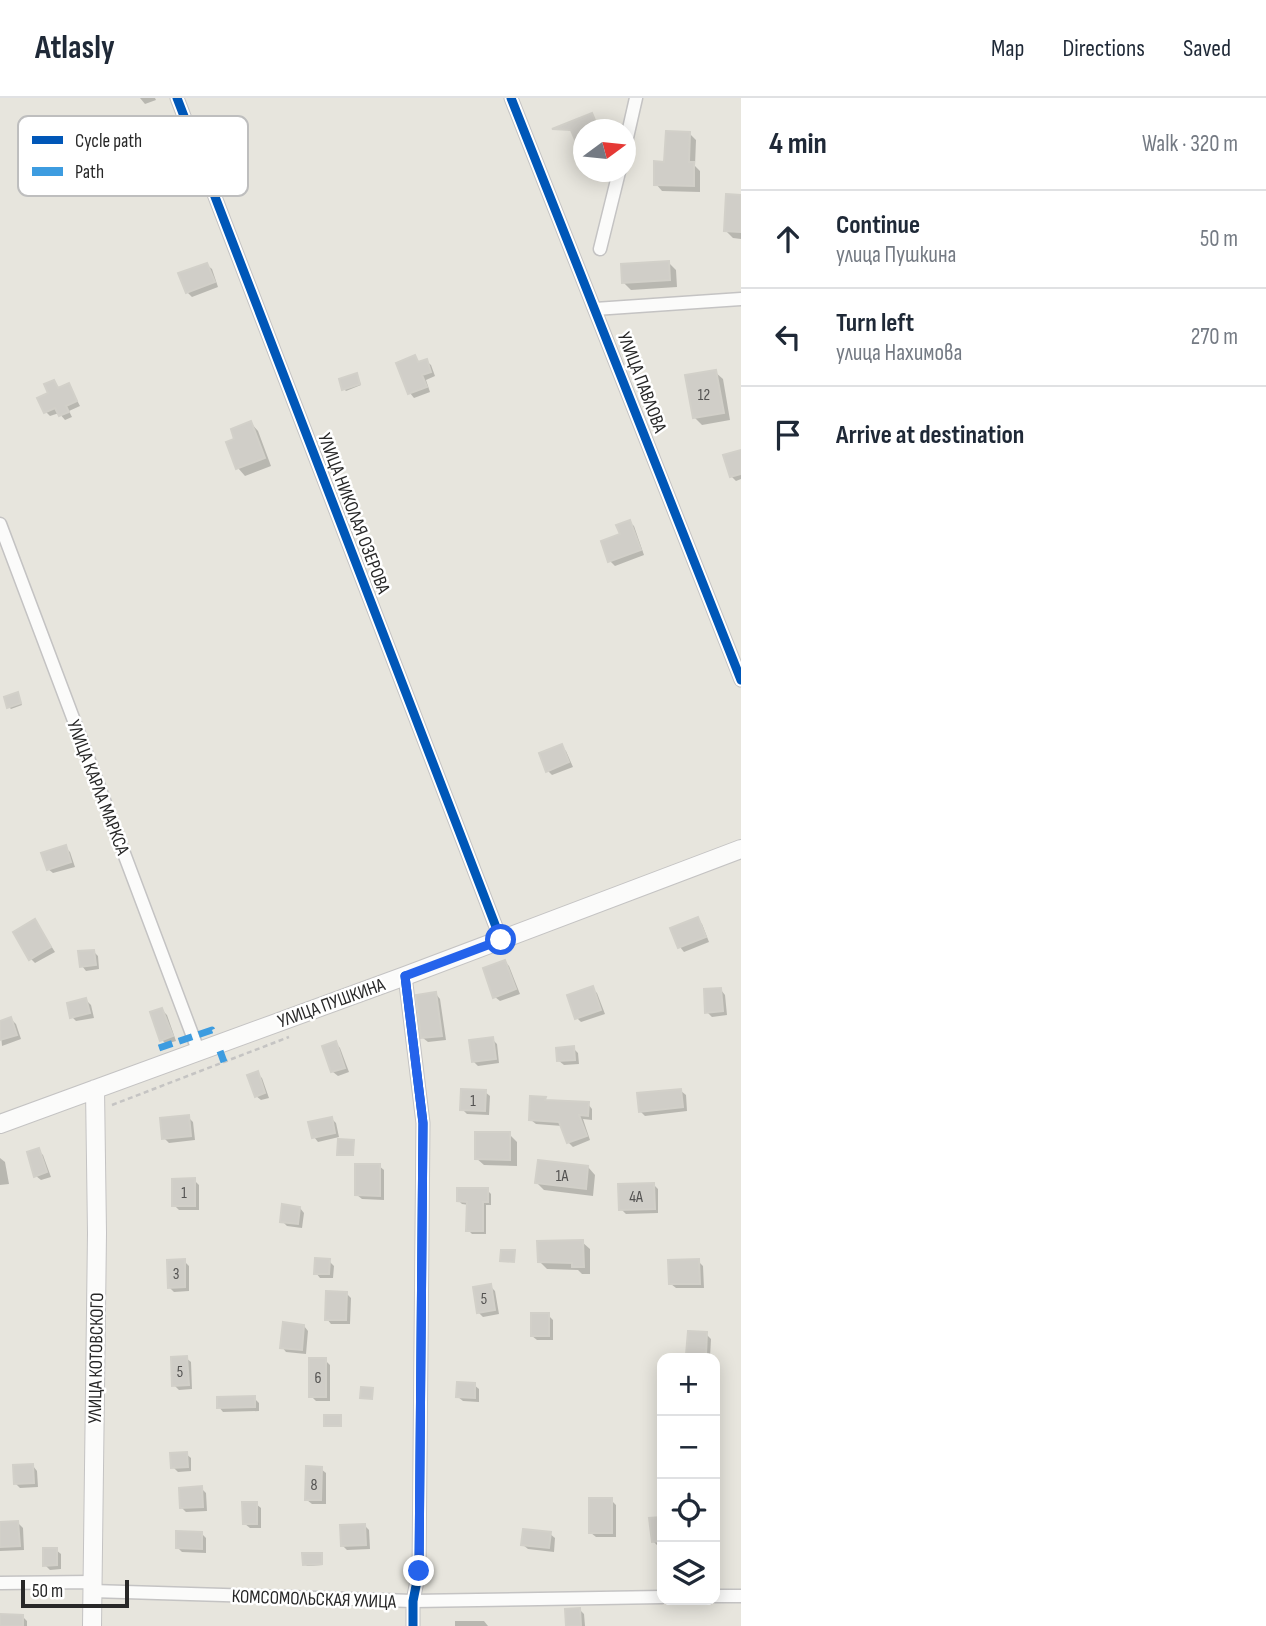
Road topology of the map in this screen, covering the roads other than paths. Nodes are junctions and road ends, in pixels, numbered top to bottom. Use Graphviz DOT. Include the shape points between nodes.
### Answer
graph roads {
  1 [pos="177,98"];
  2 [pos="511,98"];
  3 [pos="636,98"];
  4 [pos="184,116"];
  5 [pos="631,119"];
  6 [pos="617,182"];
  7 [pos="215,196"];
  8 [pos="600,249"];
  9 [pos="741,299"];
  10 [pos="596,309"];
  11 [pos="0,524"];
  12 [pos="741,680"];
  13 [pos="741,849"];
  14 [pos="501,940"];
  15 [pos="405,976"];
  16 [pos="198,1050"];
  17 [pos="95,1089"];
  18 [pos="0,1124"];
  19 [pos="0,1583"];
  20 [pos="92,1586"];
  21 [pos="720,1596"];
  22 [pos="741,1596"];
  23 [pos="657,1597"];
  24 [pos="413,1601"];
  25 [pos="92,1626"];
  26 [pos="413,1626"];
  1 -- 4 [label="street, УЛИЦА НИКОЛАЯ ОЗЕРОВА"];
  2 -- 10 [label="street, УЛИЦА ПАВЛОВА"];
  3 -- 5 [label="street"];
  6 -- 8 [label="street"];
  7 -- 14 [label="street, УЛИЦА НИКОЛАЯ ОЗЕРОВА"];
  9 -- 10 [label="street"];
  10 -- 12 [label="street, УЛИЦА ПАВЛОВА"];
  11 -- 16 [label="street, УЛИЦА КАРЛА МАРКСА"];
  13 -- 14 [label="main road, УЛИЦА ПУШКИНА"];
  14 -- 15 [label="main road, УЛИЦА ПУШКИНА"];
  15 -- 16 [label="main road, УЛИЦА ПУШКИНА"];
  15 -- 24 [label="street" via="423,1123 419,1571"];
  16 -- 17 [label="main road, УЛИЦА ПУШКИНА"];
  17 -- 18 [label="main road, УЛИЦА ПУШКИНА"];
  17 -- 20 [label="main road, УЛИЦА КОТОВСКОГО"];
  19 -- 20 [label="street, КОМСОМОЛЬСКАЯ УЛИЦА"];
  20 -- 24 [label="street, КОМСОМОЛЬСКАЯ УЛИЦА"];
  20 -- 25 [label="main road, УЛИЦА КОТОВСКОГО"];
  21 -- 22 [label="street"];
  23 -- 24 [label="street, КОМСОМОЛЬСКАЯ УЛИЦА"];
  24 -- 26 [label="street"];
}
